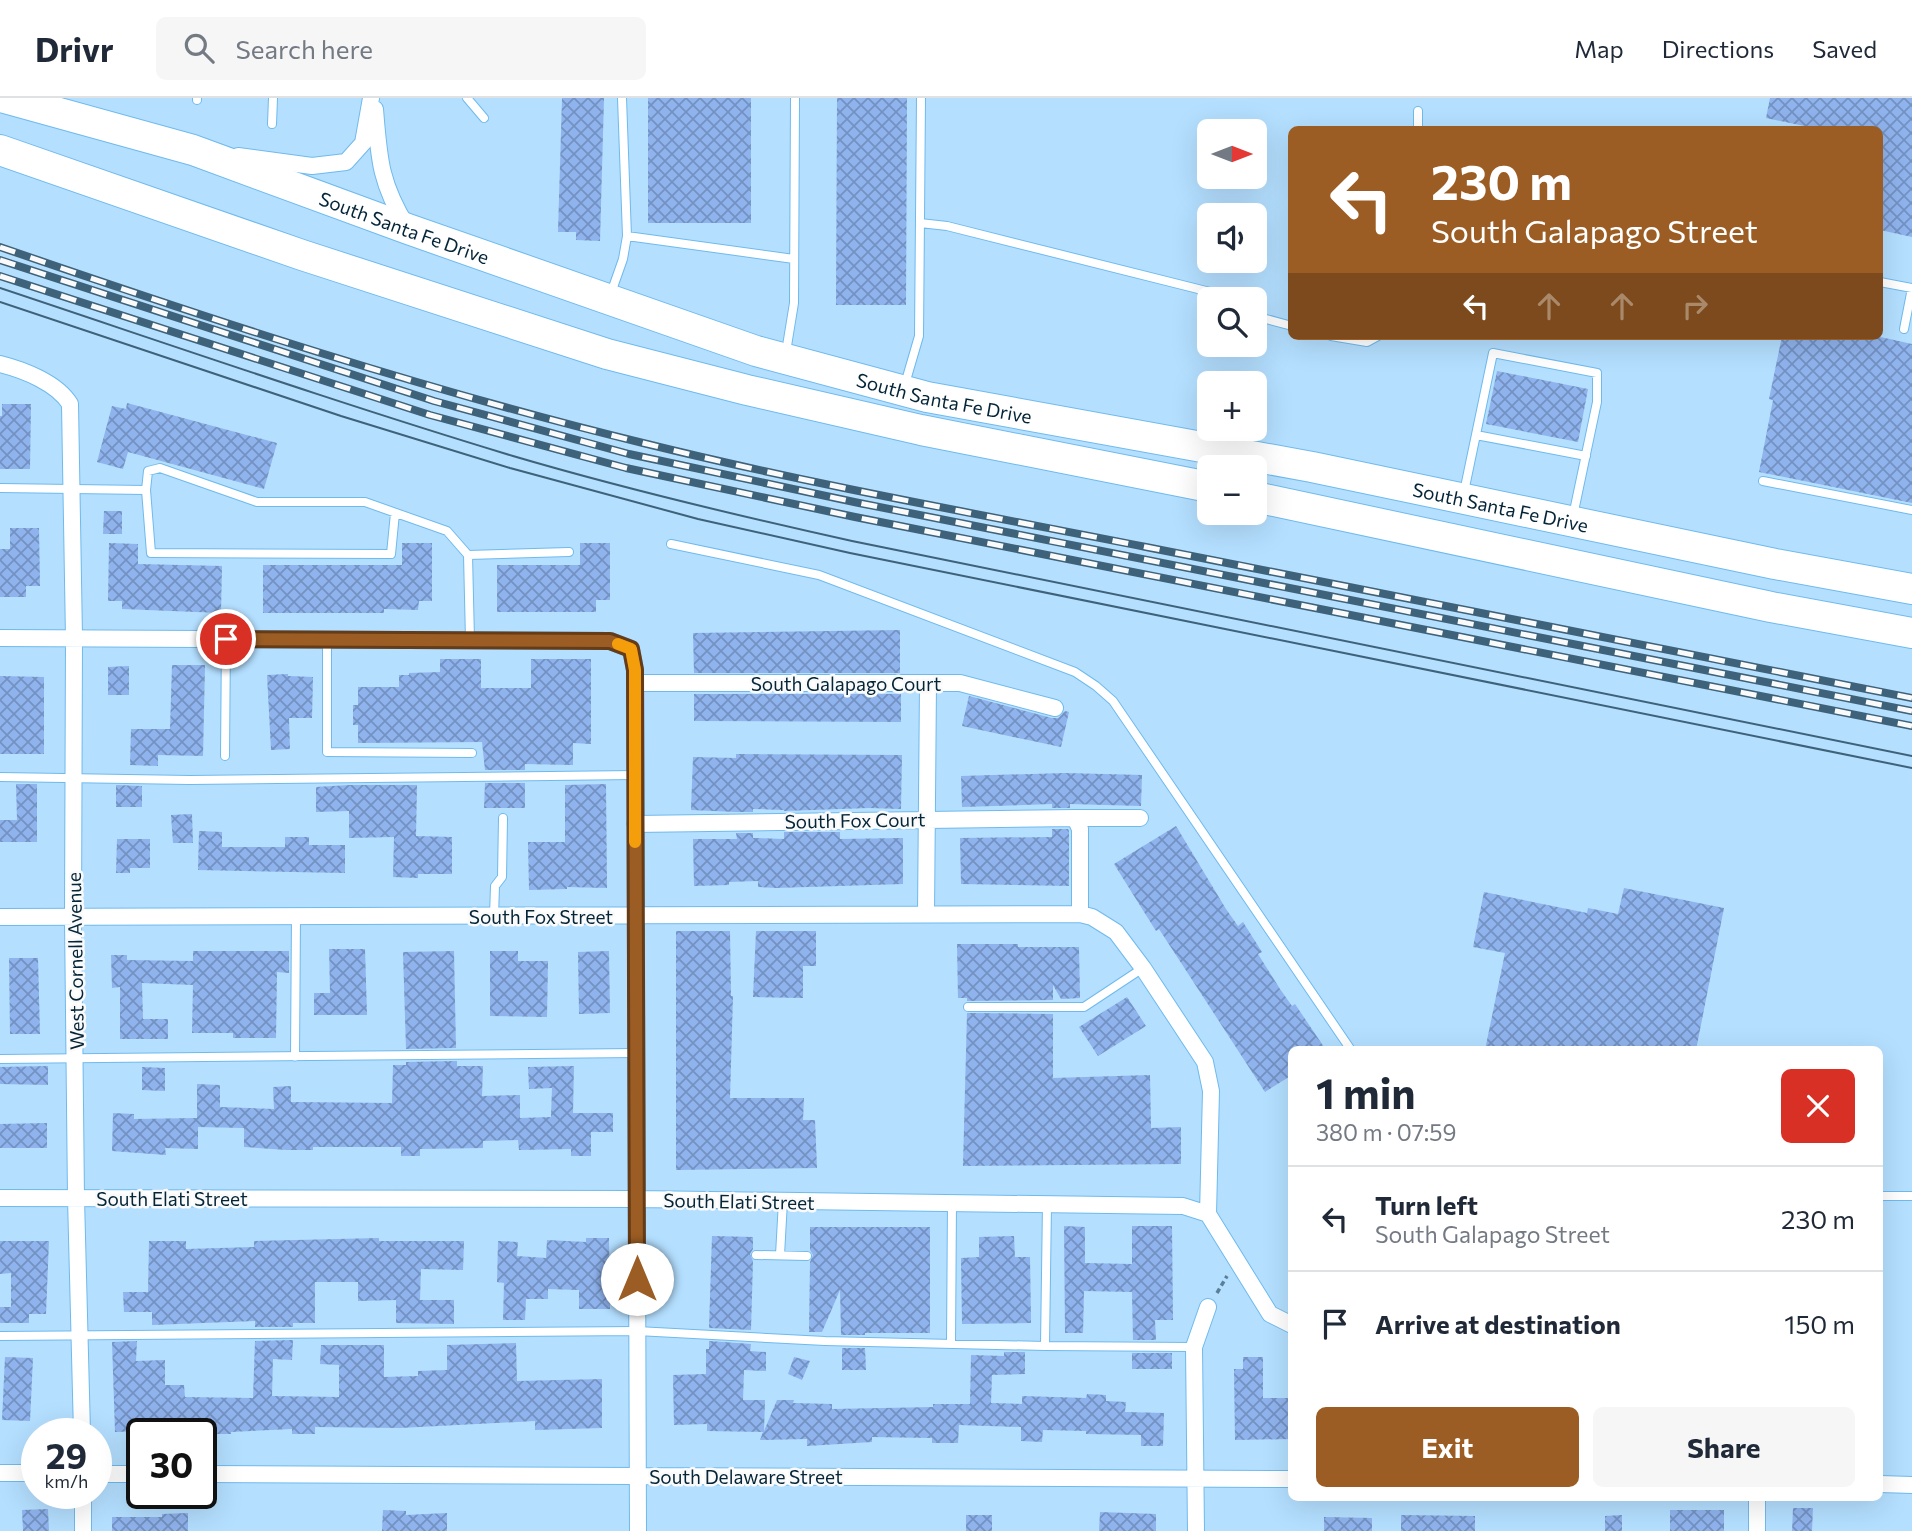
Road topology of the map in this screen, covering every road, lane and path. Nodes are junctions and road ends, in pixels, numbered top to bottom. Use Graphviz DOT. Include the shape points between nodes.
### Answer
graph roads {
  1 [pos="5,98"];
  2 [pos="273,98"];
  3 [pos="373,98"];
  4 [pos="467,98"];
  5 [pos="622,98"];
  6 [pos="795,98"];
  7 [pos="921,98"];
  8 [pos="1418,111"];
  9 [pos="484,118"];
  10 [pos="272,124"];
  11 [pos="1418,126"];
  12 [pos="0,150"];
  13 [pos="194,150"];
  14 [pos="920,223"];
  15 [pos="408,229"];
  16 [pos="627,236"];
  17 [pos="794,259"];
  18 [pos="1883,283"];
  19 [pos="1912,288"];
  20 [pos="1197,289"];
  21 [pos="608,299"];
  22 [pos="1267,319"];
  23 [pos="1288,325"];
  24 [pos="1904,329"];
  25 [pos="785,359"];
  26 [pos="0,365"];
  27 [pos="903,390"];
  28 [pos="1476,435"];
  29 [pos="1586,456"];
  30 [pos="1763,481"];
  31 [pos="1197,485"];
  32 [pos="0,488"];
  33 [pos="72,488"];
  34 [pos="146,491"];
  35 [pos="1462,498"];
  36 [pos="1267,500"];
  37 [pos="1912,510"];
  38 [pos="395,513"];
  39 [pos="1572,521"];
  40 [pos="671,544"];
  41 [pos="569,552"];
  42 [pos="468,555"];
  43 [pos="1912,589"];
  44 [pos="1912,633"];
  45 [pos="0,638"];
  46 [pos="74,638"];
  47 [pos="226,639"];
  48 [pos="327,639"];
  49 [pos="470,640"];
  50 [pos="635,683"];
  51 [pos="928,683"];
  52 [pos="1055,708"];
  53 [pos="472,753"];
  54 [pos="225,756"];
  55 [pos="635,775"];
  56 [pos="0,776"];
  57 [pos="75,776"];
  58 [pos="503,818"];
  59 [pos="1075,818"];
  60 [pos="1140,818"];
  61 [pos="927,819"];
  62 [pos="635,824"];
  63 [pos="926,914"];
  64 [pos="1080,914"];
  65 [pos="494,916"];
  66 [pos="635,916"];
  67 [pos="0,917"];
  68 [pos="296,917"];
  69 [pos="73,918"];
  70 [pos="1143,968"];
  71 [pos="968,1007"];
  72 [pos="1348,1046"];
  73 [pos="636,1053"];
  74 [pos="295,1057"];
  75 [pos="0,1059"];
  76 [pos="76,1060"];
  77 [pos="1883,1196"];
  78 [pos="1912,1196"];
  79 [pos="0,1198"];
  80 [pos="76,1198"];
  81 [pos="636,1199"];
  82 [pos="783,1201"];
  83 [pos="952,1203"];
  84 [pos="1046,1204"];
  85 [pos="1208,1214"];
  86 [pos="756,1255"];
  87 [pos="780,1255"];
  88 [pos="807,1256"];
  89 [pos="1236,1261"];
  90 [pos="1208,1307"];
  91 [pos="1288,1323"];
  92 [pos="637,1331"];
  93 [pos="0,1336"];
  94 [pos="79,1336"];
  95 [pos="951,1344"];
  96 [pos="1045,1346"];
  97 [pos="1195,1347"];
  98 [pos="82,1418"];
  99 [pos="0,1473"];
  100 [pos="21,1474"];
  101 [pos="217,1474"];
  102 [pos="637,1476"];
  103 [pos="1195,1478"];
  104 [pos="1288,1479"];
  105 [pos="1883,1484"];
  106 [pos="1912,1485"];
  107 [pos="1757,1501"];
  108 [pos="83,1509"];
  109 [pos="83,1531"];
  110 [pos="638,1531"];
  111 [pos="1196,1531"];
  112 [pos="1757,1531"];
  1 -- 13 [label="highway, South Santa Fe Drive"];
  2 -- 10 [label="lane"];
  3 -- 13 [label="street" via="363,143 346,162 312,166"];
  3 -- 15 [label="street" via="380,167 390,200"];
  4 -- 9 [label="lane"];
  5 -- 16 [label="lane"];
  6 -- 17 [label="lane"];
  7 -- 14 [label="lane"];
  8 -- 11 [label="lane"];
  12 -- 31 [label="highway, South Santa Fe Drive" via="607,354 921,430"];
  13 -- 15 [label="highway, South Santa Fe Drive"];
  14 -- 20 [label="lane"];
  14 -- 27 [label="lane" via="919,336"];
  15 -- 21 [label="highway, South Santa Fe Drive"];
  16 -- 17 [label="lane"];
  16 -- 21 [label="lane"];
  17 -- 25 [label="lane" via="794,303"];
  18 -- 19 [label="lane"];
  19 -- 24 [label="lane"];
  21 -- 25 [label="highway, South Santa Fe Drive"];
  22 -- 23 [label="lane"];
  25 -- 27 [label="highway, South Santa Fe Drive"];
  26 -- 33 [label="street, West Cornell Avenue" via="62,391 70,404"];
  27 -- 35 [label="highway, South Santa Fe Drive"];
  28 -- 29 [label="lane"];
  28 -- 29 [label="lane" via="1493,353 1597,373 1597,402"];
  28 -- 35 [label="lane"];
  29 -- 39 [label="lane"];
  30 -- 37 [label="lane"];
  32 -- 33 [label="lane"];
  33 -- 34 [label="lane"];
  33 -- 46 [label="street, West Cornell Avenue"];
  34 -- 38 [label="lane" via="148,471 160,468 257,502 365,502"];
  34 -- 38 [label="lane" via="151,553 391,554"];
  35 -- 39 [label="highway, South Santa Fe Drive"];
  36 -- 44 [label="highway"];
  38 -- 42 [label="lane" via="447,531"];
  39 -- 43 [label="highway, South Santa Fe Drive"];
  40 -- 72 [label="lane" via="818,575 1075,672 1097,686 1113,701"];
  41 -- 42 [label="lane"];
  42 -- 49 [label="lane"];
  45 -- 46 [label="street"];
  46 -- 47 [label="street"];
  46 -- 57 [label="street, West Cornell Avenue"];
  47 -- 48 [label="street"];
  47 -- 54 [label="lane"];
  48 -- 49 [label="street"];
  48 -- 53 [label="lane" via="327,751"];
  49 -- 50 [label="street" via="610,641 631,649"];
  50 -- 51 [label="street, South Galapago Court"];
  50 -- 55 [label="street"];
  51 -- 52 [label="street, South Galapago Court" via="960,683"];
  51 -- 61 [label="street"];
  55 -- 57 [label="lane" via="190,780"];
  55 -- 62 [label="street"];
  56 -- 57 [label="lane"];
  57 -- 69 [label="street, West Cornell Avenue"];
  58 -- 65 [label="lane" via="502,877 495,886"];
  59 -- 60 [label="street, South Fox Court"];
  59 -- 61 [label="street, South Fox Court"];
  59 -- 64 [label="street" via="1080,829"];
  61 -- 62 [label="street, South Fox Court"];
  61 -- 63 [label="street"];
  62 -- 66 [label="street"];
  63 -- 64 [label="street, South Fox Street"];
  63 -- 66 [label="street, South Fox Street"];
  64 -- 70 [label="street, South Fox Street" via="1116,932"];
  65 -- 66 [label="street, South Fox Street"];
  65 -- 68 [label="street, South Fox Street"];
  66 -- 73 [label="street"];
  67 -- 69 [label="street, South Fox Street"];
  68 -- 69 [label="street, South Fox Street"];
  68 -- 74 [label="lane"];
  69 -- 76 [label="street, West Cornell Avenue"];
  70 -- 71 [label="lane" via="1084,1007"];
  70 -- 85 [label="street, South Fox Street" via="1205,1062 1211,1091"];
  73 -- 74 [label="lane"];
  73 -- 81 [label="street"];
  74 -- 76 [label="lane"];
  75 -- 76 [label="lane"];
  76 -- 80 [label="street, West Cornell Avenue"];
  77 -- 78 [label="lane"];
  79 -- 80 [label="street, South Elati Street"];
  80 -- 81 [label="street, South Elati Street"];
  80 -- 94 [label="street, West Cornell Avenue"];
  81 -- 82 [label="street, South Elati Street"];
  81 -- 92 [label="street"];
  82 -- 83 [label="street, South Elati Street"];
  82 -- 87 [label="lane"];
  83 -- 84 [label="street, South Elati Street"];
  83 -- 95 [label="lane"];
  84 -- 85 [label="street, South Elati Street" via="1183,1206"];
  84 -- 96 [label="lane"];
  85 -- 89 [label="street"];
  86 -- 87 [label="lane"];
  87 -- 88 [label="lane"];
  89 -- 90 [label="path"];
  89 -- 91 [label="street" via="1270,1314"];
  90 -- 97 [label="street"];
  92 -- 94 [label="lane"];
  92 -- 95 [label="lane"];
  92 -- 102 [label="street"];
  93 -- 94 [label="lane"];
  94 -- 98 [label="street, West Cornell Avenue"];
  95 -- 96 [label="lane"];
  96 -- 97 [label="lane"];
  97 -- 103 [label="street"];
  99 -- 100 [label="street"];
  101 -- 102 [label="street, South Delaware Street"];
  102 -- 103 [label="street, South Delaware Street"];
  102 -- 110 [label="street"];
  103 -- 104 [label="street, South Delaware Street"];
  103 -- 111 [label="street"];
  105 -- 106 [label="street"];
  107 -- 112 [label="street"];
  108 -- 109 [label="street"];
}
